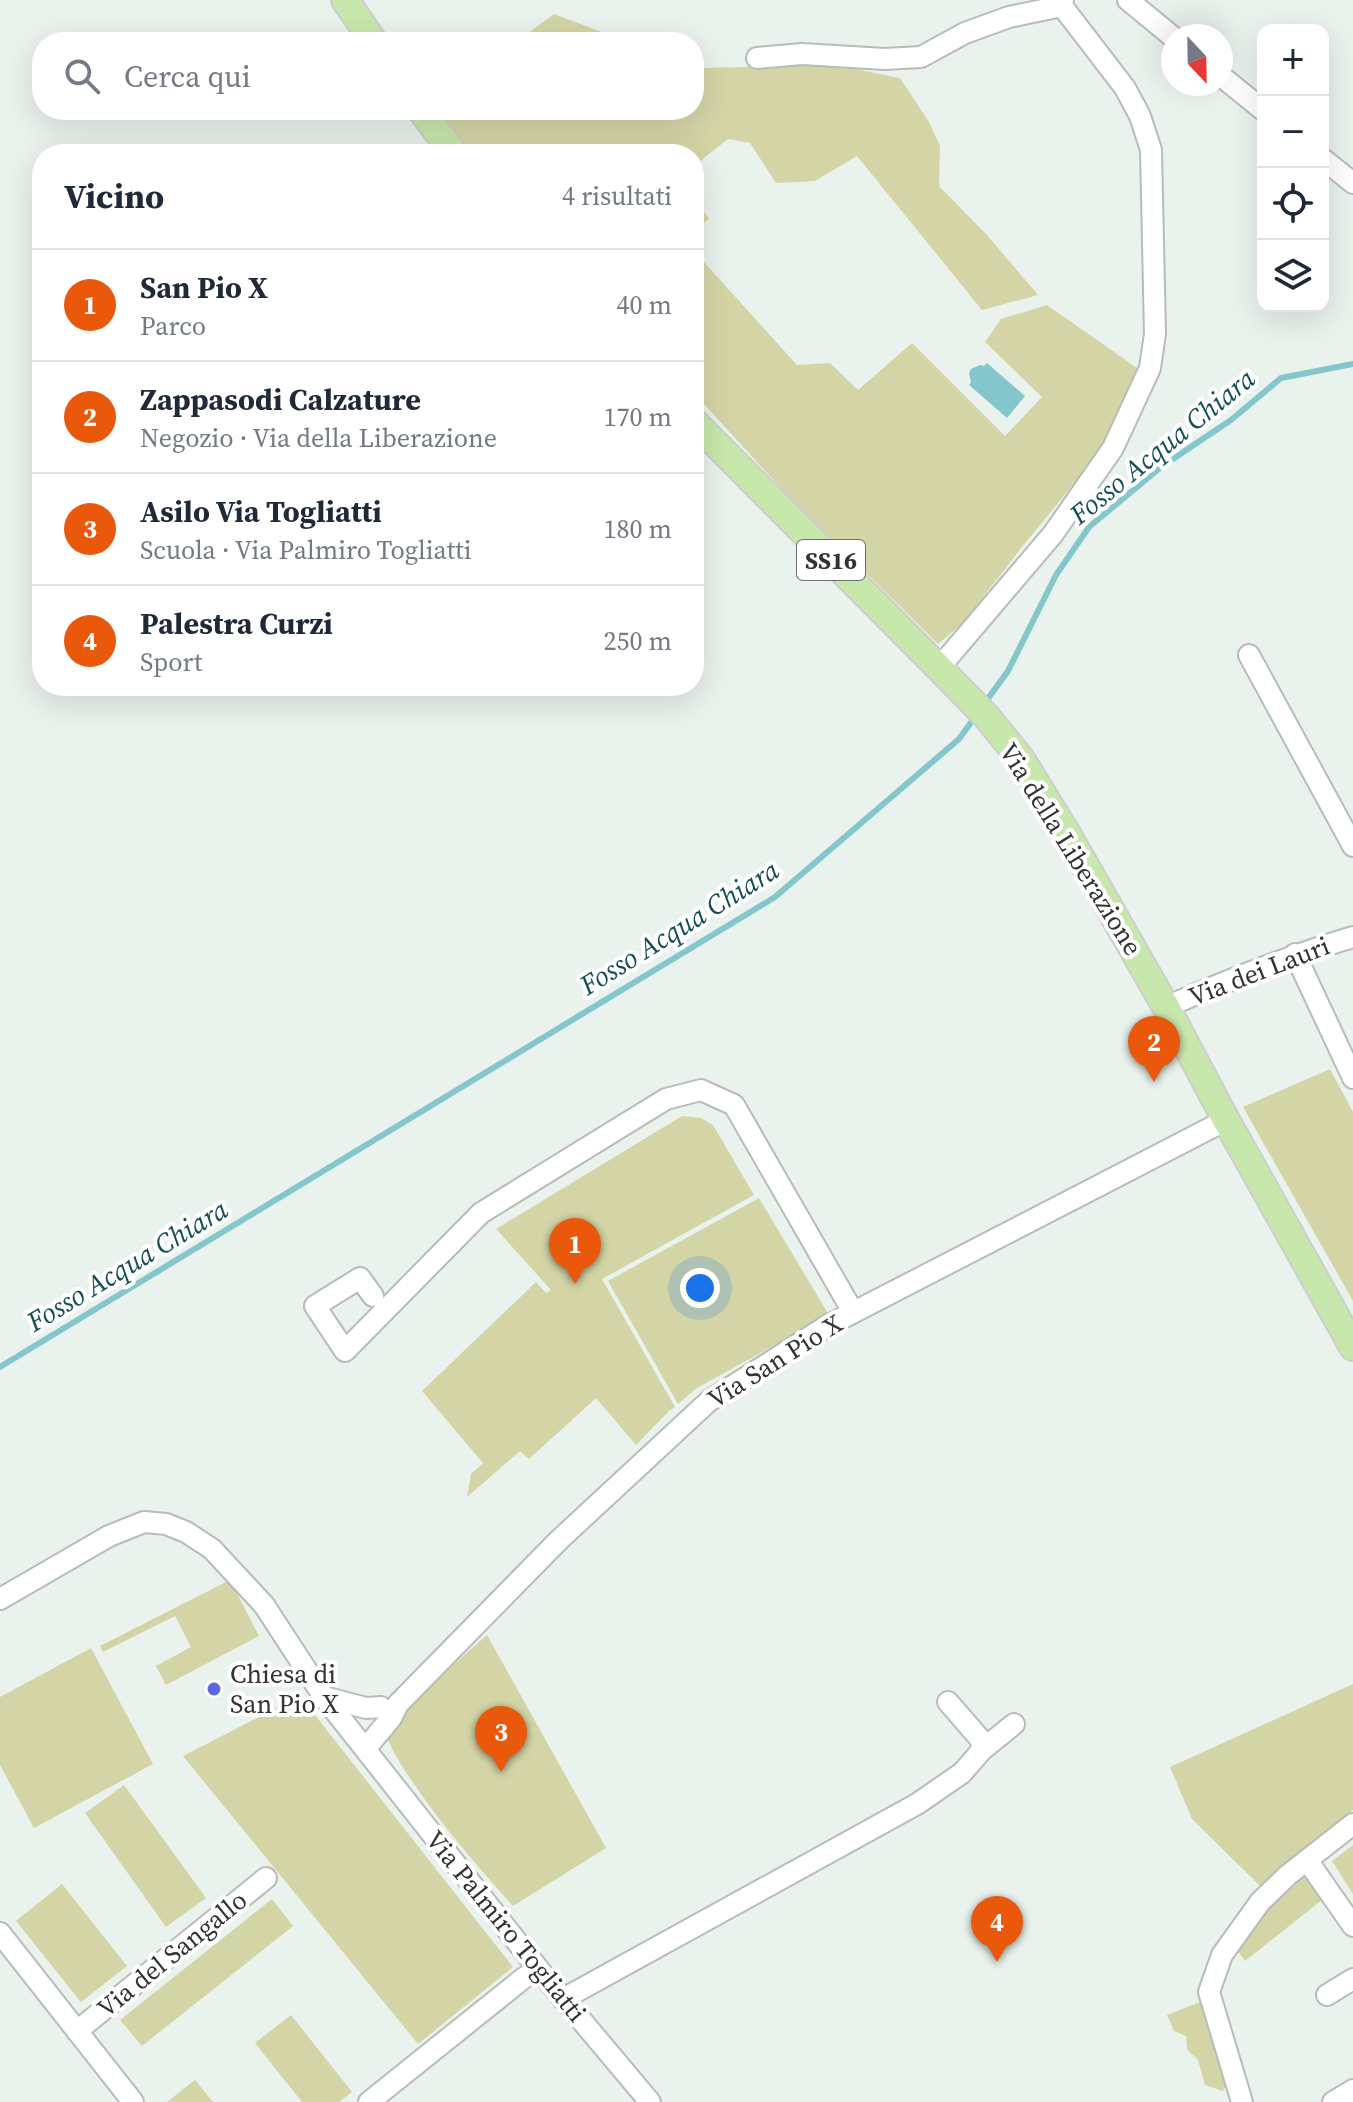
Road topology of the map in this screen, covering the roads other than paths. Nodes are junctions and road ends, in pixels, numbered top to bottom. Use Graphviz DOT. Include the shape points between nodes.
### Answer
graph roads {
  1 [pos="345,0"];
  2 [pos="1128,0"];
  3 [pos="1063,3"];
  4 [pos="1161,27"];
  5 [pos="367,32"];
  6 [pos="757,58"];
  7 [pos="1233,86"];
  8 [pos="1257,105"];
  9 [pos="428,120"];
  10 [pos="446,144"];
  11 [pos="1329,164"];
  12 [pos="1353,183"];
  13 [pos="704,432"];
  14 [pos="1249,655"];
  15 [pos="939,668"];
  16 [pos="1353,846"];
  17 [pos="1353,937"];
  18 [pos="1295,954"];
  19 [pos="1166,1007"];
  20 [pos="1353,1078"];
  21 [pos="1226,1120"];
  22 [pos="373,1296"];
  23 [pos="853,1312"];
  24 [pos="1353,1347"];
  25 [pos="0,1599"];
  26 [pos="324,1697"];
  27 [pos="948,1702"];
  28 [pos="389,1706"];
  29 [pos="1014,1724"];
  30 [pos="351,1729"];
  31 [pos="366,1748"];
  32 [pos="982,1750"];
  33 [pos="1353,1824"];
  34 [pos="1307,1860"];
  35 [pos="266,1878"];
  36 [pos="1353,1926"];
  37 [pos="0,1933"];
  38 [pos="525,1977"];
  39 [pos="1353,1979"];
  40 [pos="1327,1995"];
  41 [pos="563,1999"];
  42 [pos="77,2031"];
  43 [pos="1353,2090"];
  44 [pos="133,2102"];
  45 [pos="369,2102"];
  46 [pos="650,2102"];
  47 [pos="1242,2102"];
  48 [pos="1333,2102"];
  1 -- 5 [label="main road"];
  2 -- 4 [label="street"];
  3 -- 6 [label="street" via="965,33 921,57"];
  3 -- 15 [label="street" via="1125,88 1151,150 1155,334 1150,368 1113,448 1061,522"];
  7 -- 8 [label="street"];
  9 -- 10 [label="main road"];
  11 -- 12 [label="street"];
  13 -- 15 [label="main road, Via della Liberazione / SS16"];
  14 -- 16 [label="street"];
  15 -- 19 [label="main road, Via della Liberazione / SS16" via="1021,759"];
  17 -- 18 [label="street, Via dei Lauri"];
  18 -- 19 [label="street, Via dei Lauri"];
  18 -- 20 [label="street"];
  19 -- 21 [label="main road, Via della Liberazione / SS16"];
  21 -- 23 [label="street, Via San Pio X"];
  21 -- 24 [label="main road, Via della Liberazione / SS16"];
  22 -- 23 [label="street" via="360,1278 315,1306 345,1351 481,1213 666,1099 701,1090 734,1105"];
  23 -- 28 [label="street, Via San Pio X" via="709,1401"];
  25 -- 26 [label="street" via="109,1536 144,1522 166,1524 212,1549 244,1582"];
  26 -- 28 [label="street" via="366,1708"];
  26 -- 30 [label="street"];
  27 -- 32 [label="street" via="981,1740"];
  28 -- 30 [label="street, Via San Pio X"];
  28 -- 31 [label="street, Via San Pio X" via="391,1718"];
  29 -- 32 [label="street"];
  30 -- 31 [label="street"];
  31 -- 41 [label="street, Via Palmiro Togliatti"];
  32 -- 41 [label="street" via="962,1773 917,1804"];
  33 -- 34 [label="street"];
  34 -- 36 [label="street"];
  34 -- 47 [label="street" via="1260,1902 1222,1955 1209,1992"];
  35 -- 42 [label="street, Via del Sangallo"];
  37 -- 42 [label="street"];
  38 -- 45 [label="street"];
  39 -- 40 [label="street"];
  41 -- 46 [label="street, Via Palmiro Togliatti"];
  42 -- 44 [label="street"];
  43 -- 48 [label="street"];
}
